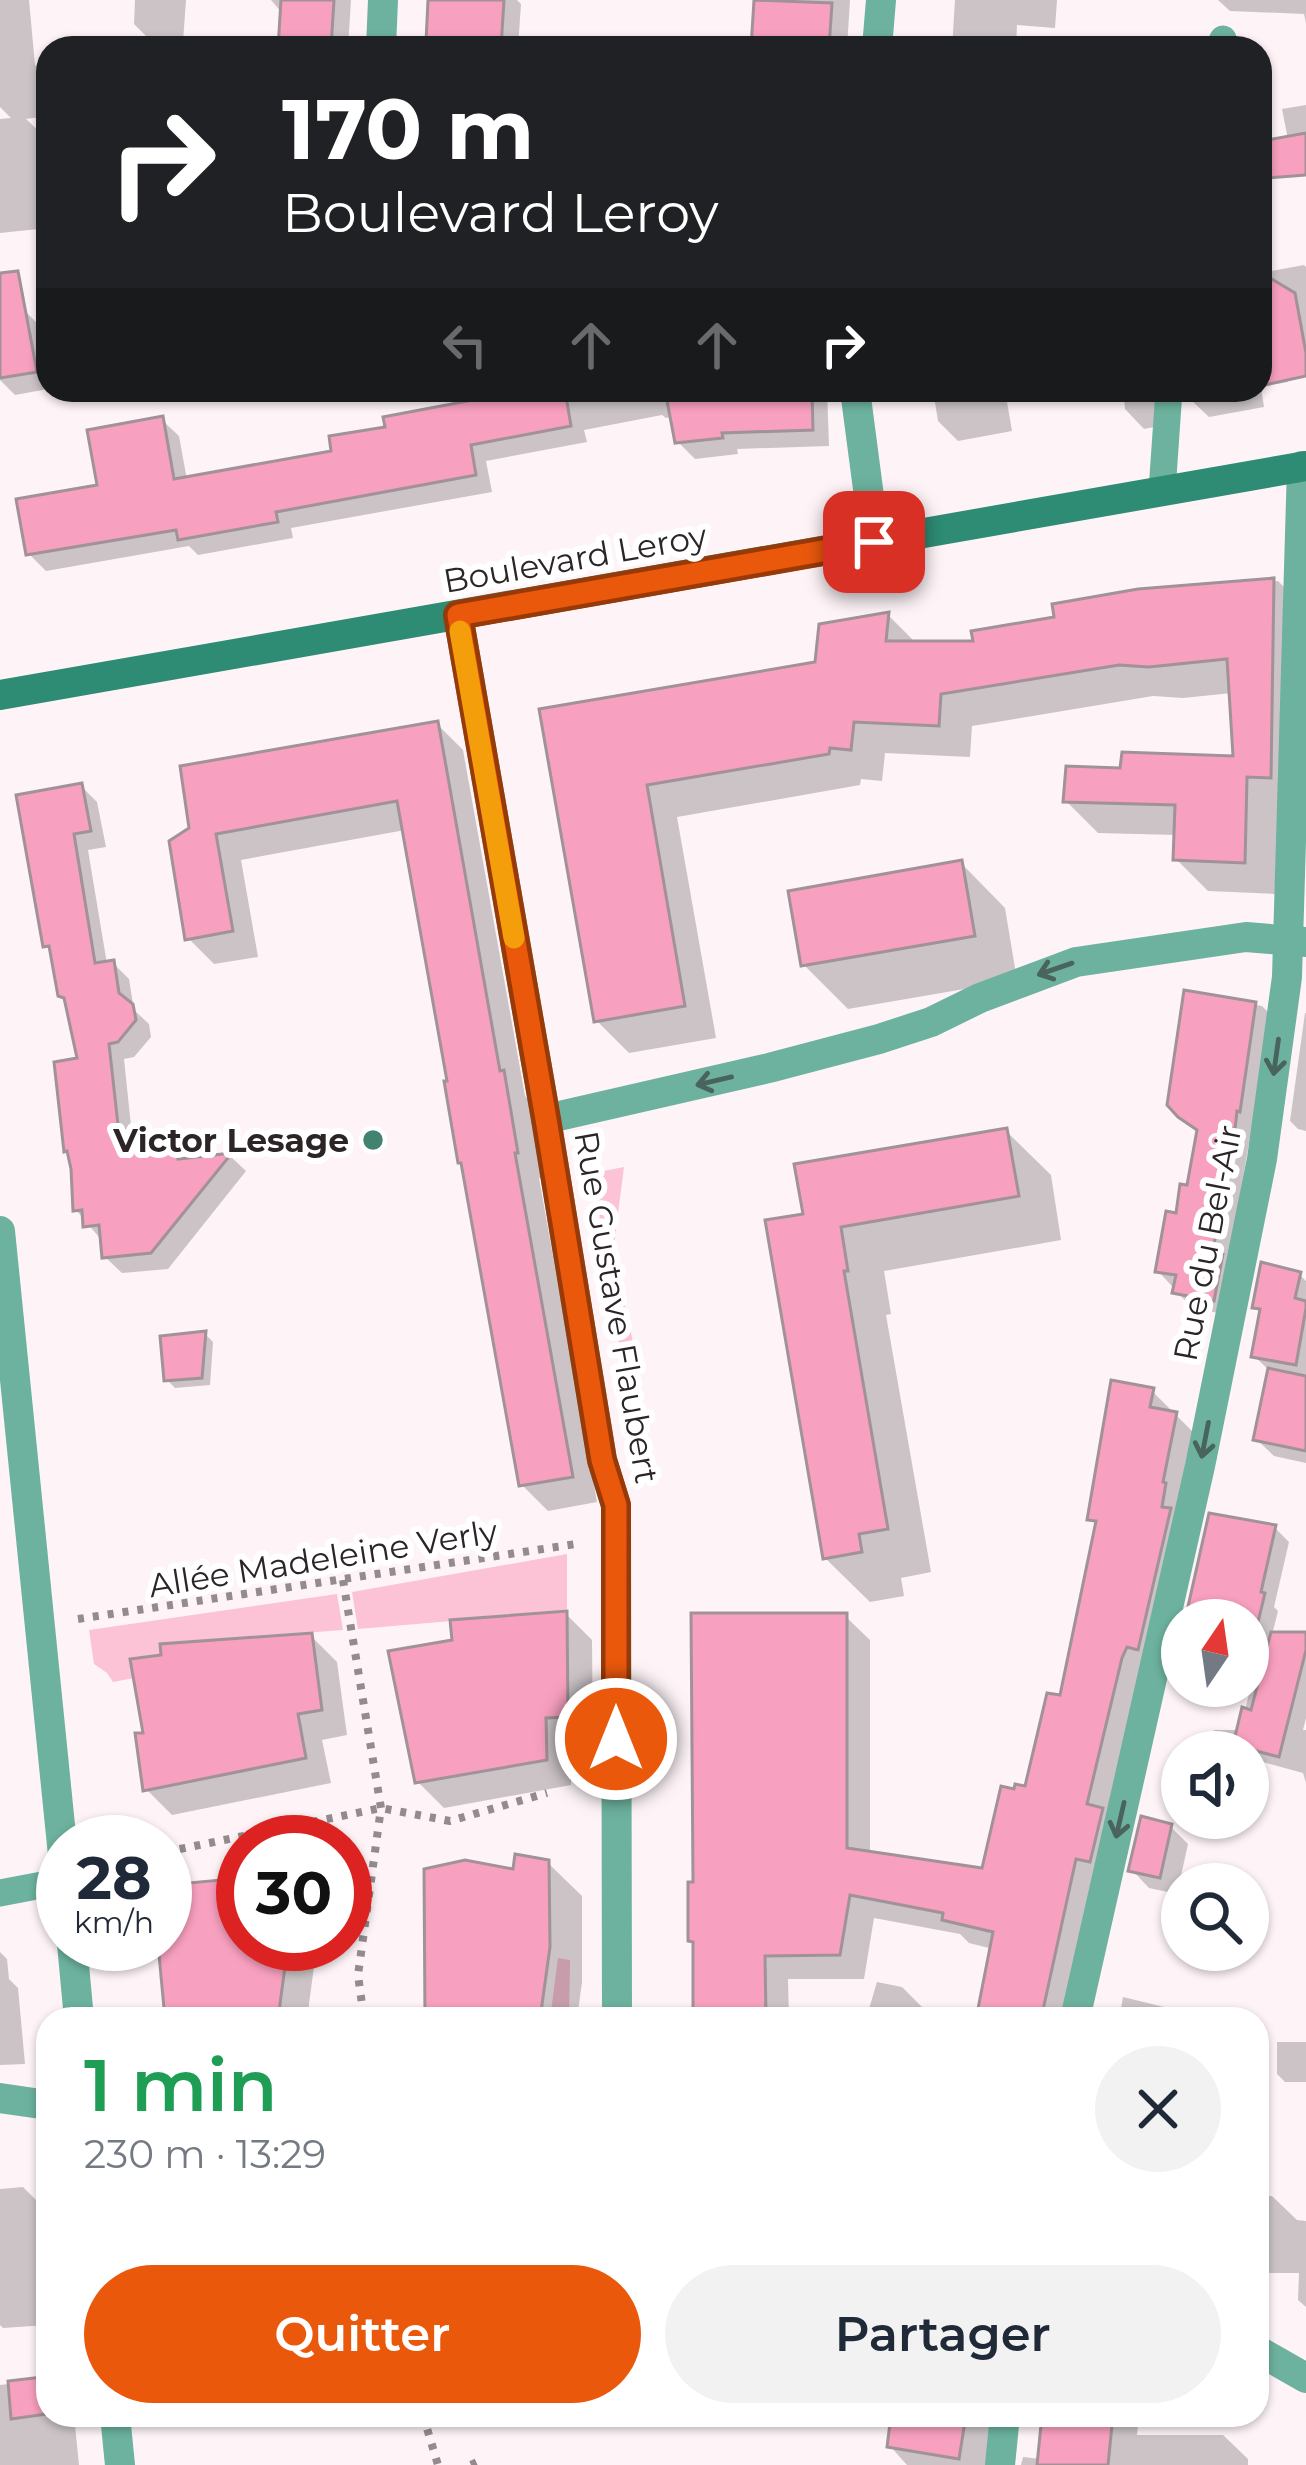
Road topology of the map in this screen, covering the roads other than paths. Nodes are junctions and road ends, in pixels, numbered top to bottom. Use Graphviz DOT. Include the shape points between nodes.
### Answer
graph roads {
  1 [pos="383,0"];
  2 [pos="881,0"];
  3 [pos="382,36"];
  4 [pos="878,36"];
  5 [pos="856,402"];
  6 [pos="1167,402"];
  7 [pos="1304,466"];
  8 [pos="1162,491"];
  9 [pos="874,542"];
  10 [pos="458,615"];
  11 [pos="0,695"];
  12 [pos="1297,941"];
  13 [pos="546,1119"];
  14 [pos="0,1231"];
  15 [pos="59,1815"];
  16 [pos="36,1886"];
  17 [pos="0,1893"];
  18 [pos="75,1971"];
  19 [pos="79,2007"];
  20 [pos="617,2007"];
  21 [pos="1079,2007"];
  22 [pos="0,2098"];
  23 [pos="36,2103"];
  24 [pos="1269,2357"];
  25 [pos="1306,2378"];
  26 [pos="116,2427"];
  27 [pos="1004,2427"];
  28 [pos="120,2465"];
  29 [pos="1000,2465"];
  1 -- 3 [label="street"];
  2 -- 4 [label="street"];
  5 -- 9 [label="street"];
  6 -- 8 [label="lane"];
  7 -- 8 [label="main road, Boulevard Leroy"];
  7 -- 12 [label="street, Rue du Bel-Air"];
  8 -- 9 [label="main road, Boulevard Leroy"];
  9 -- 10 [label="main road, Boulevard Leroy"];
  10 -- 11 [label="main road, Boulevard Leroy"];
  10 -- 13 [label="street, Rue Gustave Flaubert"];
  12 -- 13 [label="street, one-way" via="1231,938 1076,962 879,1040"];
  12 -- 21 [label="street, Rue du Bel-Air, one-way" via="1200,1466"];
  13 -- 20 [label="street, Rue Gustave Flaubert" via="616,1505"];
  14 -- 15 [label="street"];
  16 -- 17 [label="lane"];
  18 -- 19 [label="street"];
  22 -- 23 [label="street"];
  24 -- 25 [label="street"];
  26 -- 28 [label="street"];
  27 -- 29 [label="street"];
}
